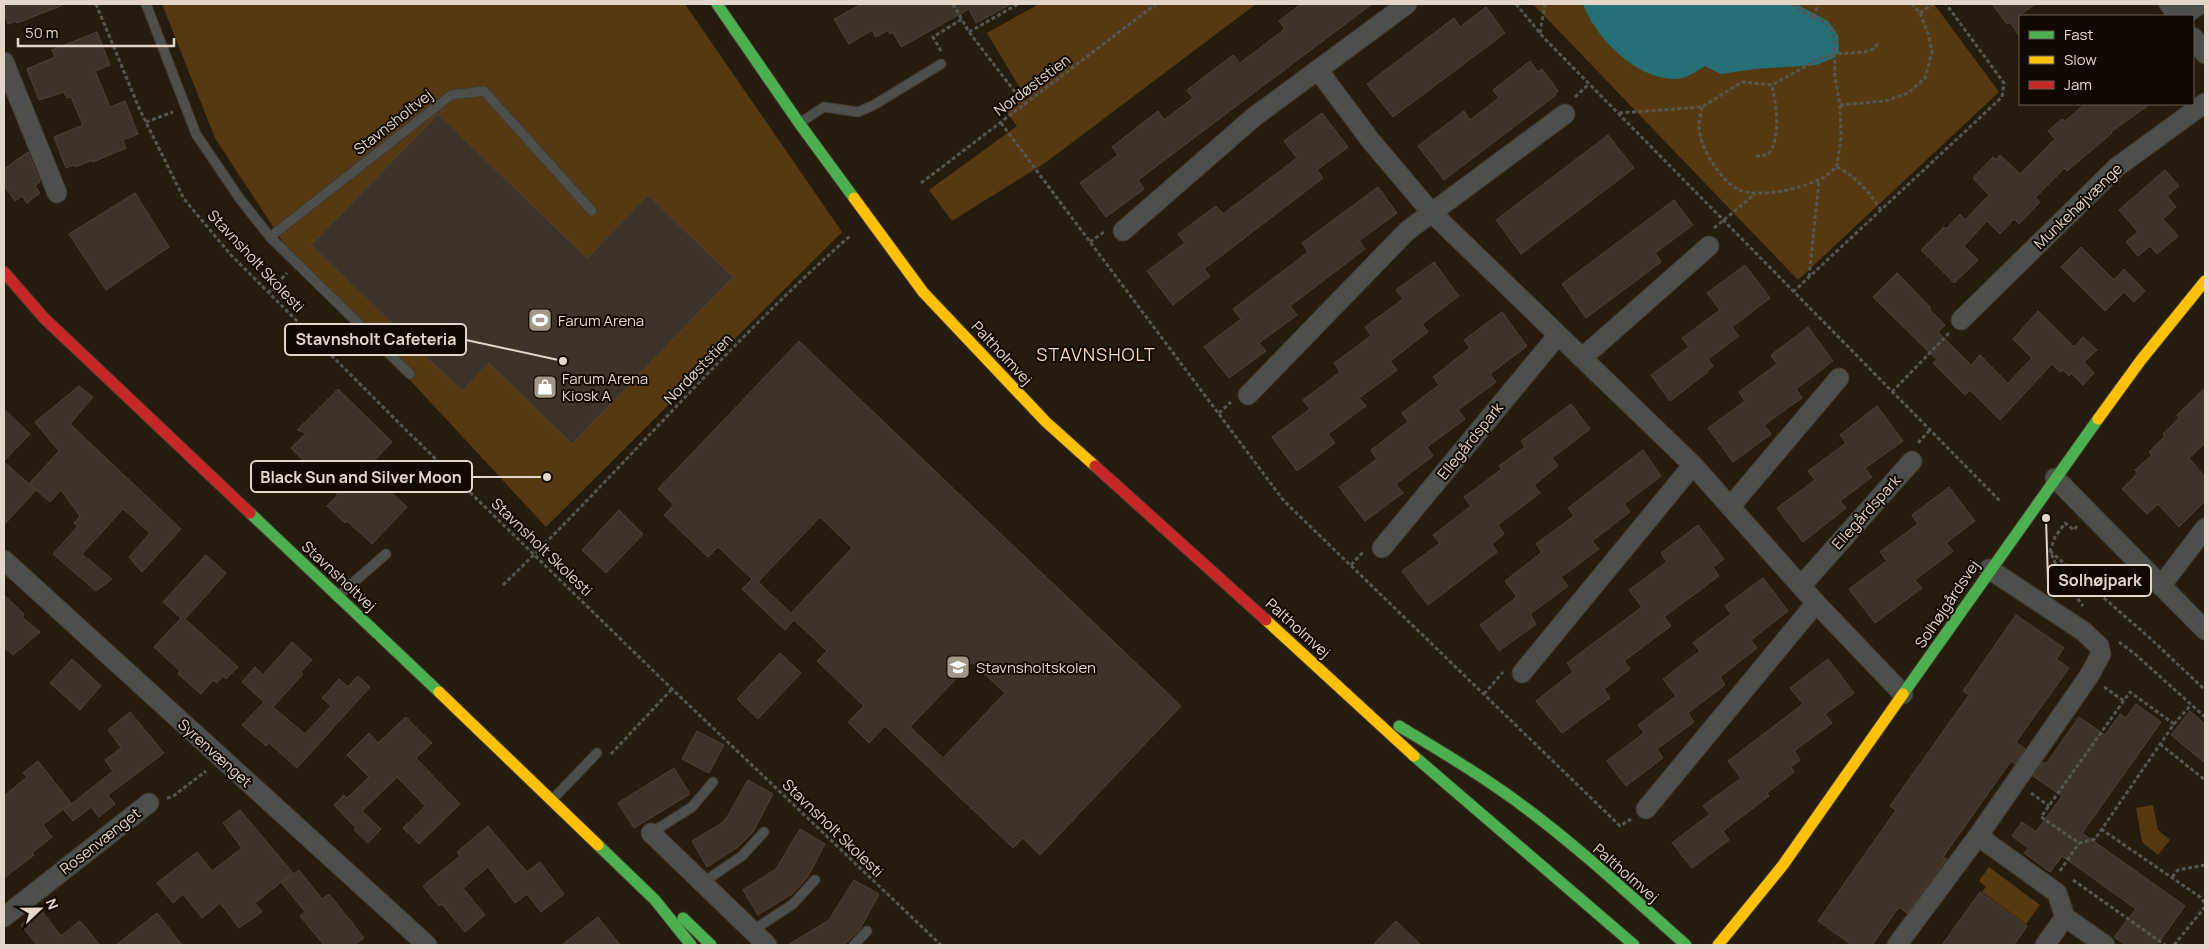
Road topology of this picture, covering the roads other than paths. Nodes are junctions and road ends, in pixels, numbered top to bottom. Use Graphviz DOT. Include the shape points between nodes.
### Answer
graph roads {
  1 [pos="146,4"];
  2 [pos="717,4"];
  3 [pos="1407,4"];
  4 [pos="2169,4"];
  5 [pos="2200,4"];
  6 [pos="2177,15"];
  7 [pos="2184,15"];
  8 [pos="2194,38"];
  9 [pos="2205,54"];
  10 [pos="4,62"];
  11 [pos="941,64"];
  12 [pos="1318,70"];
  13 [pos="2205,103"];
  14 [pos="1568,108"];
  15 [pos="799,123"];
  16 [pos="57,193"];
  17 [pos="592,212"];
  18 [pos="1431,212"];
  19 [pos="1123,231"];
  20 [pos="270,237"];
  21 [pos="1709,246"];
  22 [pos="4,272"];
  23 [pos="2205,282"];
  24 [pos="1961,320"];
  25 [pos="1558,334"];
  26 [pos="1582,358"];
  27 [pos="410,374"];
  28 [pos="1839,378"];
  29 [pos="1248,395"];
  30 [pos="1912,461"];
  31 [pos="1693,465"];
  32 [pos="2054,478"];
  33 [pos="1730,507"];
  34 [pos="2205,528"];
  35 [pos="1382,548"];
  36 [pos="386,554"];
  37 [pos="4,560"];
  38 [pos="1989,569"];
  39 [pos="1801,586"];
  40 [pos="2162,586"];
  41 [pos="338,596"];
  42 [pos="1816,603"];
  43 [pos="2205,630"];
  44 [pos="1323,671"];
  45 [pos="1522,673"];
  46 [pos="1903,694"];
  47 [pos="597,753"];
  48 [pos="713,782"];
  49 [pos="552,800"];
  50 [pos="149,803"];
  51 [pos="1646,809"];
  52 [pos="764,832"];
  53 [pos="651,833"];
  54 [pos="1978,836"];
  55 [pos="815,880"];
  56 [pos="702,883"];
  57 [pos="655,900"];
  58 [pos="4,917"];
  59 [pos="2065,917"];
  60 [pos="752,930"];
  61 [pos="867,931"];
  62 [pos="427,945"];
  63 [pos="691,945"];
  64 [pos="711,945"];
  65 [pos="767,945"];
  66 [pos="854,945"];
  67 [pos="1634,945"];
  68 [pos="1686,945"];
  69 [pos="1718,945"];
  70 [pos="1897,945"];
  71 [pos="2045,945"];
  72 [pos="2105,945"];
  1 -- 20 [label="lane" via="196,134"];
  2 -- 15 [label="street, Paltholmvej"];
  3 -- 12 [label="street"];
  4 -- 6 [label="street"];
  5 -- 7 [label="street"];
  8 -- 9 [label="street"];
  10 -- 16 [label="street"];
  11 -- 15 [label="lane" via="858,112 824,108"];
  12 -- 18 [label="street" via="1371,141"];
  12 -- 19 [label="street" via="1254,117"];
  13 -- 24 [label="street, Munkehøjvænge" via="2117,167"];
  14 -- 18 [label="street"];
  15 -- 44 [label="street, Paltholmvej" via="923,292 1046,422"];
  17 -- 20 [label="lane, Stavnsholtvej" via="484,91 451,95"];
  18 -- 25 [label="street"];
  18 -- 29 [label="street" via="1407,231"];
  20 -- 27 [label="lane"];
  21 -- 26 [label="street"];
  22 -- 41 [label="street, Stavnsholtvej" via="44,318"];
  23 -- 32 [label="street, Solhøjgårdsvej" via="2141,360"];
  25 -- 26 [label="street"];
  25 -- 35 [label="street, Ellegårdspark"];
  26 -- 31 [label="street"];
  28 -- 33 [label="street"];
  30 -- 39 [label="street, Ellegårdspark"];
  31 -- 33 [label="street"];
  31 -- 45 [label="street"];
  32 -- 38 [label="street, Solhøjgårdsvej"];
  32 -- 40 [label="street"];
  33 -- 39 [label="street"];
  34 -- 40 [label="street"];
  36 -- 41 [label="lane"];
  37 -- 62 [label="street, Syrenvænget"];
  38 -- 46 [label="street, Solhøjgårdsvej"];
  38 -- 54 [label="street" via="2083,631 2099,646 2101,654"];
  39 -- 42 [label="street"];
  40 -- 43 [label="street"];
  41 -- 49 [label="street, Stavnsholtvej"];
  42 -- 46 [label="street"];
  42 -- 51 [label="street"];
  44 -- 67 [label="street, Paltholmvej" via="1390,735"];
  44 -- 68 [label="street, Paltholmvej" via="1403,729 1474,771 1528,809"];
  46 -- 69 [label="street, Solhøjgårdsvej" via="1783,865"];
  47 -- 49 [label="lane"];
  48 -- 53 [label="lane" via="692,807"];
  49 -- 57 [label="street, Stavnsholtvej"];
  50 -- 58 [label="street, Rosenvænget"];
  52 -- 56 [label="lane" via="742,856"];
  53 -- 56 [label="street"];
  54 -- 59 [label="street" via="2057,893"];
  54 -- 70 [label="street"];
  55 -- 60 [label="lane" via="793,904"];
  56 -- 60 [label="street"];
  57 -- 63 [label="street, Stavnsholtvej"];
  57 -- 64 [label="street, Stavnsholtvej" via="675,911"];
  59 -- 71 [label="street"];
  59 -- 72 [label="street"];
  60 -- 65 [label="street"];
  61 -- 66 [label="lane"];
}
